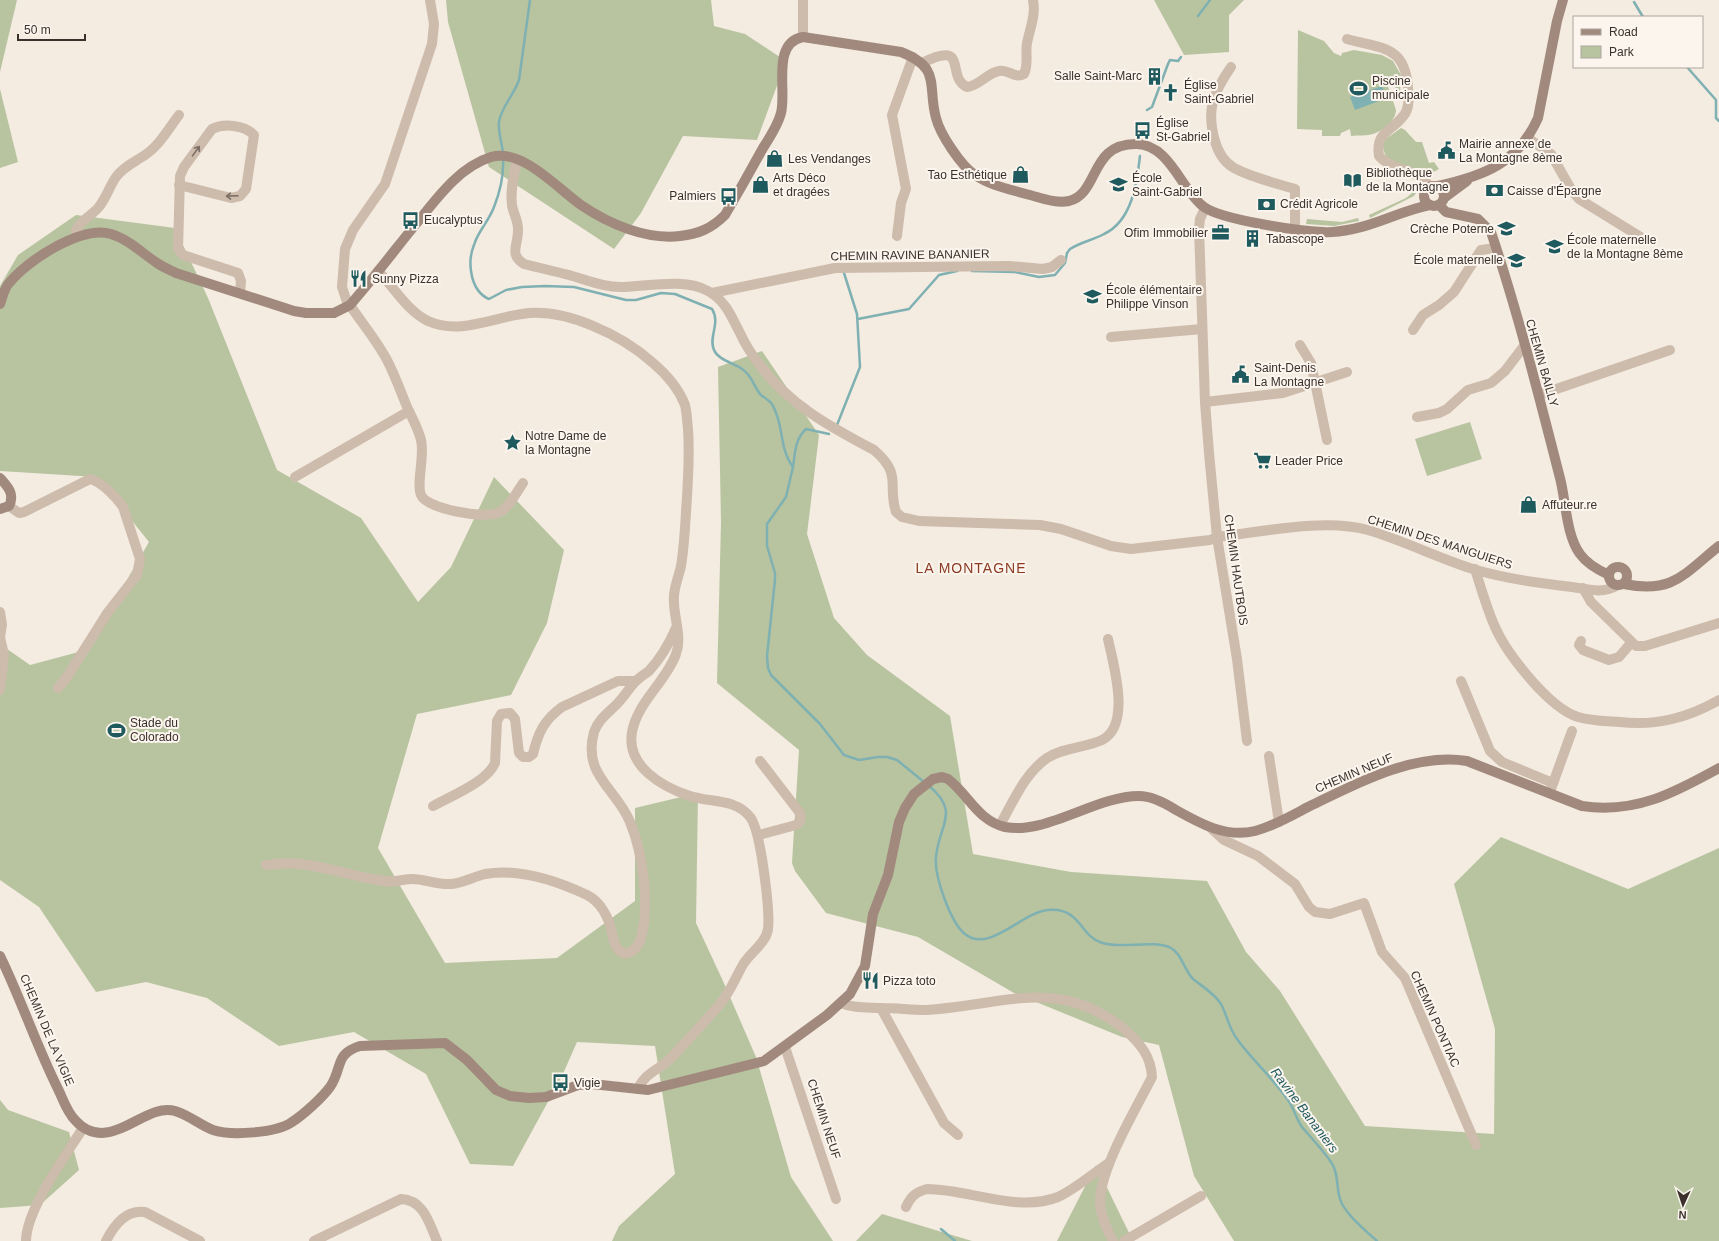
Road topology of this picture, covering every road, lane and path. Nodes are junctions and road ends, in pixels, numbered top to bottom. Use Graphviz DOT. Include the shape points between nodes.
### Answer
graph roads {
  1 [pos="430,0"];
  2 [pos="804,0"];
  3 [pos="1033,0"];
  4 [pos="1563,0"];
  5 [pos="803,37"];
  6 [pos="1347,39"];
  7 [pos="913,57"];
  8 [pos="922,63"];
  9 [pos="1231,67"];
  10 [pos="179,115"];
  11 [pos="1528,138"];
  12 [pos="514,158"];
  13 [pos="1472,178"];
  14 [pos="179,185"];
  15 [pos="1430,189"];
  16 [pos="1438,203"];
  17 [pos="1205,208"];
  18 [pos="1397,214"];
  19 [pos="1295,228"];
  20 [pos="78,236"];
  21 [pos="897,236"];
  22 [pos="1647,241"];
  23 [pos="1496,248"];
  24 [pos="1061,260"];
  25 [pos="378,271"];
  26 [pos="240,292"];
  27 [pos="712,293"];
  28 [pos="0,304"];
  29 [pos="350,305"];
  30 [pos="1202,329"];
  31 [pos="1413,330"];
  32 [pos="1111,337"];
  33 [pos="1300,345"];
  34 [pos="1524,346"];
  35 [pos="1670,350"];
  36 [pos="1347,372"];
  37 [pos="1316,383"];
  38 [pos="1539,395"];
  39 [pos="1205,402"];
  40 [pos="409,411"];
  41 [pos="1417,417"];
  42 [pos="1327,440"];
  43 [pos="295,477"];
  44 [pos="0,478"];
  45 [pos="523,483"];
  46 [pos="4,508"];
  47 [pos="1217,538"];
  48 [pos="1719,546"];
  49 [pos="1475,569"];
  50 [pos="1616,578"];
  51 [pos="1583,588"];
  52 [pos="0,612"];
  53 [pos="1719,622"];
  54 [pos="676,627"];
  55 [pos="1108,639"];
  56 [pos="1580,641"];
  57 [pos="1631,643"];
  58 [pos="636,681"];
  59 [pos="1460,682"];
  60 [pos="58,688"];
  61 [pos="0,690"];
  62 [pos="1719,700"];
  63 [pos="1572,731"];
  64 [pos="1247,741"];
  65 [pos="1269,756"];
  66 [pos="760,761"];
  67 [pos="1719,768"];
  68 [pos="1551,788"];
  69 [pos="433,806"];
  70 [pos="1279,822"];
  71 [pos="1000,825"];
  72 [pos="1212,829"];
  73 [pos="759,835"];
  74 [pos="266,865"];
  75 [pos="0,956"];
  76 [pos="841,1004"];
  77 [pos="881,1008"];
  78 [pos="785,1047"];
  79 [pos="638,1089"];
  80 [pos="83,1128"];
  81 [pos="958,1135"];
  82 [pos="1476,1145"];
  83 [pos="1109,1163"];
  84 [pos="1201,1196"];
  85 [pos="836,1199"];
  86 [pos="906,1206"];
  87 [pos="26,1241"];
  88 [pos="106,1241"];
  89 [pos="200,1241"];
  90 [pos="314,1241"];
  91 [pos="437,1241"];
  92 [pos="1113,1241"];
  93 [pos="1124,1241"];
  1 -- 29 [label="street" via="434,24 432,44 385,184 352,230 345,249 342,287"];
  2 -- 5 [label="street"];
  3 -- 8 [label="street" via="1035,11 1027,44 1025,71 1021,75 998,71 967,87 961,82 955,62 949,56 941,54"];
  4 -- 11 [label="street" via="1538,118"];
  5 -- 7 [label="street" via="902,52"];
  5 -- 12 [label="street" via="790,44 784,54 783,105 778,123 725,215 703,232 661,237 621,226 582,205 531,166"];
  6 -- 15 [label="street" via="1390,50 1399,56 1404,65 1408,93 1405,113 1379,140 1379,156 1392,167 1423,179"];
  7 -- 8 [label="street"];
  7 -- 21 [label="street" via="892,115 906,188 900,206"];
  8 -- 17 [label="street" via="930,73 934,109 940,129 963,164 993,185 1049,200 1071,200 1086,186 1108,152 1124,145 1138,144 1154,149 1163,156"];
  9 -- 19 [label="street" via="1210,108 1210,127 1216,147 1223,159 1234,168 1295,189"];
  10 -- 20 [label="street" via="146,155 131,162 116,177 105,200 93,214 79,224 76,230"];
  11 -- 13 [label="street" via="1506,160"];
  11 -- 22 [label="street" via="1551,154 1579,199"];
  12 -- 25 [label="street" via="497,156 466,170 444,191"];
  12 -- 27 [label="street" via="512,206 518,229 515,254 519,261 608,286 668,284"];
  13 -- 15 [label="street"];
  13 -- 16 [label="street"];
  14 -- 14 [label="street, one-way" via="184,167 212,129 227,125 250,131 254,135 246,189 240,196 231,198"];
  14 -- 26 [label="street" via="178,249 183,254 238,273 241,281"];
  15 -- 16 [label="street" via="1425,201"];
  15 -- 16 [label="street" via="1444,191"];
  15 -- 18 [label="street"];
  16 -- 18 [label="street"];
  16 -- 23 [label="street, CHEMIN BAILLY" via="1446,212 1484,222 1491,232"];
  17 -- 19 [label="street" via="1241,220"];
  17 -- 30 [label="street, CHEMIN HAUTBOIS" via="1200,219"];
  18 -- 19 [label="street" via="1366,226 1338,232"];
  20 -- 26 [label="street" via="93,232 110,233 176,273"];
  20 -- 28 [label="street" via="45,254 17,274 4,291"];
  23 -- 31 [label="street" via="1481,250 1454,292 1422,315"];
  23 -- 34 [label="street, CHEMIN BAILLY"];
  24 -- 27 [label="street, CHEMIN RAVINE BANANIER" via="1052,267 1043,269 1009,266 835,268"];
  25 -- 29 [label="street"];
  25 -- 54 [label="street" via="417,315 432,323 453,326 477,325 524,313 571,318 604,330 653,362 679,390 686,408 689,472 681,564 674,594"];
  26 -- 29 [label="street" via="313,314 334,313"];
  27 -- 47 [label="street, CHEMIN DES MANGUIERS" via="729,310 760,365 789,396 817,419 874,450 882,457 892,472 896,512 902,517 919,521 1040,525 1061,529 1110,546 1131,549"];
  29 -- 40 [label="street" via="388,361"];
  30 -- 32 [label="street"];
  30 -- 39 [label="street, CHEMIN HAUTBOIS"];
  33 -- 37 [label="street" via="1311,363"];
  34 -- 38 [label="street, CHEMIN BAILLY"];
  34 -- 41 [label="street" via="1505,372 1491,382 1468,390 1439,413"];
  35 -- 38 [label="street"];
  36 -- 37 [label="street"];
  37 -- 39 [label="street" via="1278,394"];
  37 -- 42 [label="street"];
  38 -- 50 [label="street, CHEMIN BAILLY" via="1575,544 1584,559"];
  39 -- 47 [label="street, CHEMIN HAUTBOIS"];
  40 -- 43 [label="street"];
  40 -- 45 [label="street" via="422,441 420,487 421,495 426,501 481,516 492,515 505,508"];
  44 -- 46 [label="street" via="12,497"];
  46 -- 60 [label="street" via="24,512 90,479 96,480 119,500 140,558 133,583 108,612"];
  47 -- 49 [label="street, CHEMIN DES MANGUIERS" via="1304,527 1348,527 1368,530"];
  47 -- 64 [label="street, CHEMIN HAUTBOIS" via="1237,659"];
  48 -- 50 [label="street, CHEMIN DES MANGUIERS" via="1665,586 1638,587"];
  49 -- 51 [label="street, CHEMIN DES MANGUIERS" via="1532,583"];
  49 -- 62 [label="street" via="1494,626 1508,649 1549,700 1570,713 1588,719 1635,724 1656,722 1697,712"];
  50 -- 51 [label="street, CHEMIN DES MANGUIERS" via="1612,588 1595,591"];
  51 -- 57 [label="street" via="1591,602"];
  52 -- 61 [label="street" via="0,637 4,655"];
  53 -- 57 [label="street" via="1645,646"];
  54 -- 58 [label="street" via="667,648"];
  54 -- 73 [label="street" via="679,644 676,655 640,711 632,732 632,753 643,770 671,788 692,797 735,804 751,818"];
  55 -- 71 [label="street" via="1117,682 1118,710 1110,734 1102,740 1062,750 1047,758 1027,779"];
  56 -- 57 [label="street" via="1579,645 1583,650 1609,660 1619,656"];
  58 -- 69 [label="street" via="618,681 553,713 545,721 533,754 529,757 523,757 520,753 515,718 510,713 501,714 497,721 495,763 492,769 479,780"];
  58 -- 74 [label="street" via="602,718 594,731 592,749 594,766 600,779 630,821 639,855 645,891 645,924 639,947 633,952 621,952 616,947 610,922 597,902 546,880 499,872 452,884 412,879 386,882 312,864 285,862"];
  59 -- 68 [label="street" via="1495,757"];
  63 -- 68 [label="street"];
  65 -- 70 [label="street"];
  66 -- 73 [label="street" via="800,813 801,819 796,825"];
  67 -- 68 [label="street, CHEMIN NEUF" via="1669,793 1640,804 1619,808 1582,806"];
  68 -- 70 [label="street, CHEMIN NEUF" via="1468,761 1431,759 1394,769 1348,788"];
  70 -- 72 [label="street, CHEMIN NEUF" via="1254,831 1238,833"];
  71 -- 72 [label="street, CHEMIN NEUF" via="1018,828 1030,826 1122,798 1140,796 1169,806"];
  71 -- 76 [label="street" via="985,817 948,779 933,779 914,794 899,822 888,875 873,914 865,966 858,981"];
  72 -- 82 [label="street, CHEMIN PONTIAC" via="1224,840 1258,856 1295,884 1315,912 1330,914 1364,903 1382,952 1405,978"];
  73 -- 79 [label="street" via="768,929 764,939 745,962 723,1001 669,1060 645,1077"];
  75 -- 80 [label="street, CHEMIN DE LA VIGIE" via="43,1059 74,1120"];
  76 -- 77 [label="street"];
  76 -- 78 [label="street"];
  77 -- 81 [label="street" via="944,1122"];
  77 -- 83 [label="street" via="926,1010 1048,997 1087,1006 1113,1021 1136,1039 1146,1052 1152,1077"];
  78 -- 79 [label="street" via="772,1057 754,1064 660,1088"];
  78 -- 85 [label="street, CHEMIN NEUF"];
  79 -- 80 [label="street" via="592,1084 578,1085 546,1097 510,1096 496,1090 467,1060 445,1043 374,1045 348,1050 343,1055 329,1088 293,1122 281,1128 223,1132 210,1129 168,1109 151,1113 118,1131 94,1132"];
  80 -- 87 [label="street" via="36,1208 27,1229"];
  83 -- 86 [label="street" via="1060,1196 1045,1201 1019,1202 927,1189 914,1194"];
  83 -- 92 [label="street" via="1100,1203 1103,1220"];
  84 -- 93 [label="street"];
  88 -- 89 [label="street" via="124,1217 139,1211"];
  90 -- 91 [label="street" via="401,1199 413,1201 423,1209"];
}
